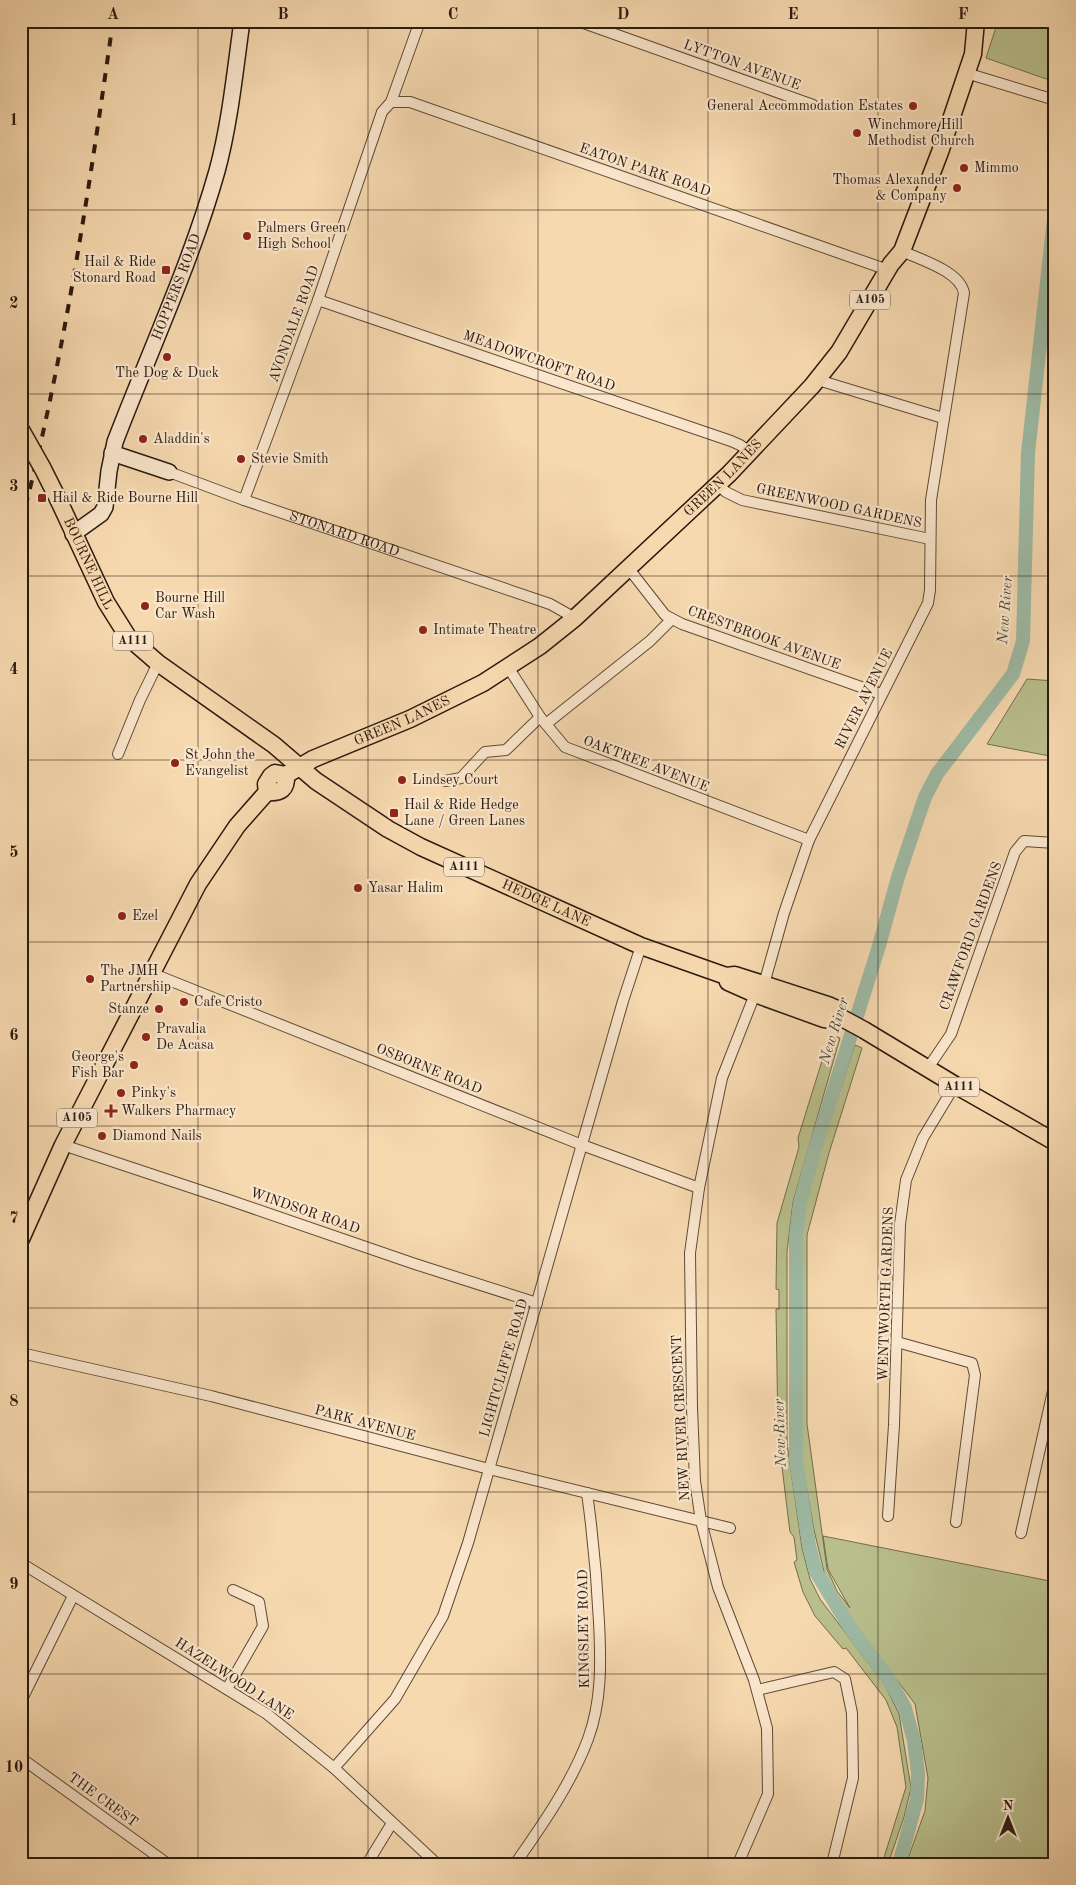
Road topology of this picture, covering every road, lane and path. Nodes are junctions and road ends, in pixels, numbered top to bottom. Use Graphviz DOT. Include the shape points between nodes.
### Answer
graph roads {
  1 [pos="242,21"];
  2 [pos="420,21"];
  3 [pos="578,21"];
  4 [pos="974,22"];
  5 [pos="966,73"];
  6 [pos="1055,100"];
  7 [pos="391,102"];
  8 [pos="813,105"];
  9 [pos="902,251"];
  10 [pos="888,270"];
  11 [pos="318,300"];
  12 [pos="818,380"];
  13 [pos="943,418"];
  14 [pos="21,430"];
  15 [pos="750,452"];
  16 [pos="112,453"];
  17 [pos="169,472"];
  18 [pos="718,485"];
  19 [pos="244,500"];
  20 [pos="73,534"];
  21 [pos="930,539"];
  22 [pos="629,569"];
  23 [pos="575,618"];
  24 [pos="672,619"];
  25 [pos="158,663"];
  26 [pos="508,668"];
  27 [pos="881,694"];
  28 [pos="543,721"];
  29 [pos="118,754"];
  30 [pos="293,771"];
  31 [pos="445,781"];
  32 [pos="809,840"];
  33 [pos="1055,844"];
  34 [pos="641,946"];
  35 [pos="150,973"];
  36 [pos="760,989"];
  37 [pos="928,1068"];
  38 [pos="956,1085"];
  39 [pos="1055,1142"];
  40 [pos="582,1144"];
  41 [pos="63,1145"];
  42 [pos="699,1188"];
  43 [pos="21,1239"];
  44 [pos="537,1303"];
  45 [pos="897,1342"];
  46 [pos="21,1352"];
  47 [pos="1055,1382"];
  48 [pos="489,1469"];
  49 [pos="587,1493"];
  50 [pos="888,1516"];
  51 [pos="701,1521"];
  52 [pos="956,1522"];
  53 [pos="730,1528"];
  54 [pos="1021,1534"];
  55 [pos="21,1563"];
  56 [pos="233,1590"];
  57 [pos="73,1596"];
  58 [pos="227,1689"];
  59 [pos="757,1690"];
  60 [pos="21,1701"];
  61 [pos="21,1758"];
  62 [pos="334,1768"];
  63 [pos="392,1823"];
  64 [pos="168,1864"];
  65 [pos="367,1864"];
  66 [pos="436,1864"];
  67 [pos="515,1864"];
  68 [pos="738,1864"];
  69 [pos="832,1864"];
  1 -- 16 [label="street, HOPPERS ROAD" via="217,170"];
  2 -- 7 [label="street"];
  3 -- 8 [label="street, LYTTON AVENUE"];
  4 -- 5 [label="main road, GREEN LANES / A105" via="973,54"];
  5 -- 6 [label="street"];
  5 -- 9 [label="main road, GREEN LANES / A105"];
  7 -- 10 [label="street, EATON PARK ROAD" via="410,102"];
  7 -- 11 [label="street, AVONDALE ROAD" via="382,112"];
  9 -- 10 [label="main road, GREEN LANES / A105"];
  9 -- 13 [label="street, RIVER AVENUE" via="946,271 962,286 963,301"];
  10 -- 12 [label="main road, GREEN LANES / A105" via="839,352"];
  11 -- 15 [label="street, MEADOWCROFT ROAD" via="730,441"];
  11 -- 19 [label="street, AVONDALE ROAD"];
  12 -- 13 [label="street"];
  12 -- 15 [label="main road, GREEN LANES / A105"];
  13 -- 21 [label="street, RIVER AVENUE" via="931,500"];
  14 -- 20 [label="main road, BOURNE HILL / A111, bridge"];
  15 -- 18 [label="main road, GREEN LANES / A105"];
  16 -- 17 [label="street, STONARD ROAD"];
  16 -- 20 [label="street, HOPPERS ROAD" via="105,507 101,514"];
  17 -- 19 [label="street, STONARD ROAD"];
  18 -- 21 [label="street, GREENWOOD GARDENS" via="742,500"];
  18 -- 22 [label="main road, GREEN LANES / A105"];
  19 -- 23 [label="street, STONARD ROAD" via="550,604"];
  20 -- 25 [label="main road, BOURNE HILL / A111" via="106,602 128,637"];
  21 -- 27 [label="street, RIVER AVENUE" via="928,603"];
  22 -- 23 [label="main road, GREEN LANES / A105"];
  22 -- 24 [label="street, CRESTBROOK AVENUE" via="655,604"];
  23 -- 26 [label="main road, GREEN LANES / A105"];
  24 -- 27 [label="street, CRESTBROOK AVENUE"];
  24 -- 28 [label="street" via="650,641"];
  25 -- 29 [label="street"];
  25 -- 30 [label="main road, BOURNE HILL / A111" via="274,745"];
  26 -- 28 [label="street, OAKTREE AVENUE"];
  26 -- 30 [label="main road, GREEN LANES / A105" via="426,711"];
  27 -- 32 [label="street, RIVER AVENUE"];
  28 -- 31 [label="street" via="506,750 484,752 461,778"];
  28 -- 32 [label="street, OAKTREE AVENUE" via="565,747"];
  30 -- 34 [label="main road, HEDGE LANE / A111" via="421,847"];
  30 -- 35 [label="main road, A105" via="284,787 276,793 267,792 212,861"];
  32 -- 36 [label="street, RIVER AVENUE"];
  33 -- 37 [label="street, CRAWFORD GARDENS" via="1024,841 1015,852 950,1034"];
  34 -- 36 [label="main road, HEDGE LANE / A111" via="726,976 734,975"];
  34 -- 40 [label="street, LIGHTCLIFFE ROAD"];
  35 -- 40 [label="street, OSBORNE ROAD"];
  35 -- 41 [label="main road, A105"];
  36 -- 37 [label="main road, HEDGE LANE / A111" via="837,1009 841,1018"];
  36 -- 42 [label="street, NEW RIVER CRESCENT" via="722,1078"];
  37 -- 38 [label="main road, HEDGE LANE / A111"];
  38 -- 39 [label="main road, HEDGE LANE / A111"];
  38 -- 45 [label="street, WENTWORTH GARDENS" via="923,1138 906,1180 900,1224"];
  40 -- 42 [label="street, OSBORNE ROAD"];
  40 -- 44 [label="street, LIGHTCLIFFE ROAD"];
  41 -- 43 [label="main road, A105"];
  41 -- 44 [label="street, WINDSOR ROAD"];
  42 -- 51 [label="street, NEW RIVER CRESCENT" via="690,1253 695,1481"];
  44 -- 48 [label="street, LIGHTCLIFFE ROAD"];
  45 -- 50 [label="street, WENTWORTH GARDENS"];
  45 -- 52 [label="street" via="972,1363 975,1375"];
  46 -- 48 [label="street, PARK AVENUE" via="211,1396"];
  47 -- 54 [label="street"];
  48 -- 49 [label="street, PARK AVENUE"];
  48 -- 62 [label="street, LIGHTCLIFFE ROAD" via="443,1616 395,1700"];
  49 -- 51 [label="street, PARK AVENUE"];
  49 -- 67 [label="street, KINGSLEY ROAD" via="596,1558 601,1662 599,1699 589,1738 573,1774"];
  51 -- 53 [label="street, PARK AVENUE"];
  51 -- 59 [label="street, NEW RIVER CRESCENT" via="718,1587"];
  55 -- 57 [label="street, HAZELWOOD LANE"];
  56 -- 58 [label="street" via="259,1602 263,1626"];
  57 -- 58 [label="street, HAZELWOOD LANE"];
  57 -- 60 [label="street"];
  58 -- 62 [label="street, HAZELWOOD LANE" via="267,1714"];
  59 -- 68 [label="street, NEW RIVER CRESCENT" via="767,1728 768,1794"];
  59 -- 69 [label="street" via="834,1672 844,1679 852,1713 853,1778"];
  61 -- 64 [label="street, THE CREST"];
  62 -- 63 [label="street, HAZELWOOD LANE"];
  63 -- 65 [label="street"];
  63 -- 66 [label="street, HAZELWOOD LANE"];
}
